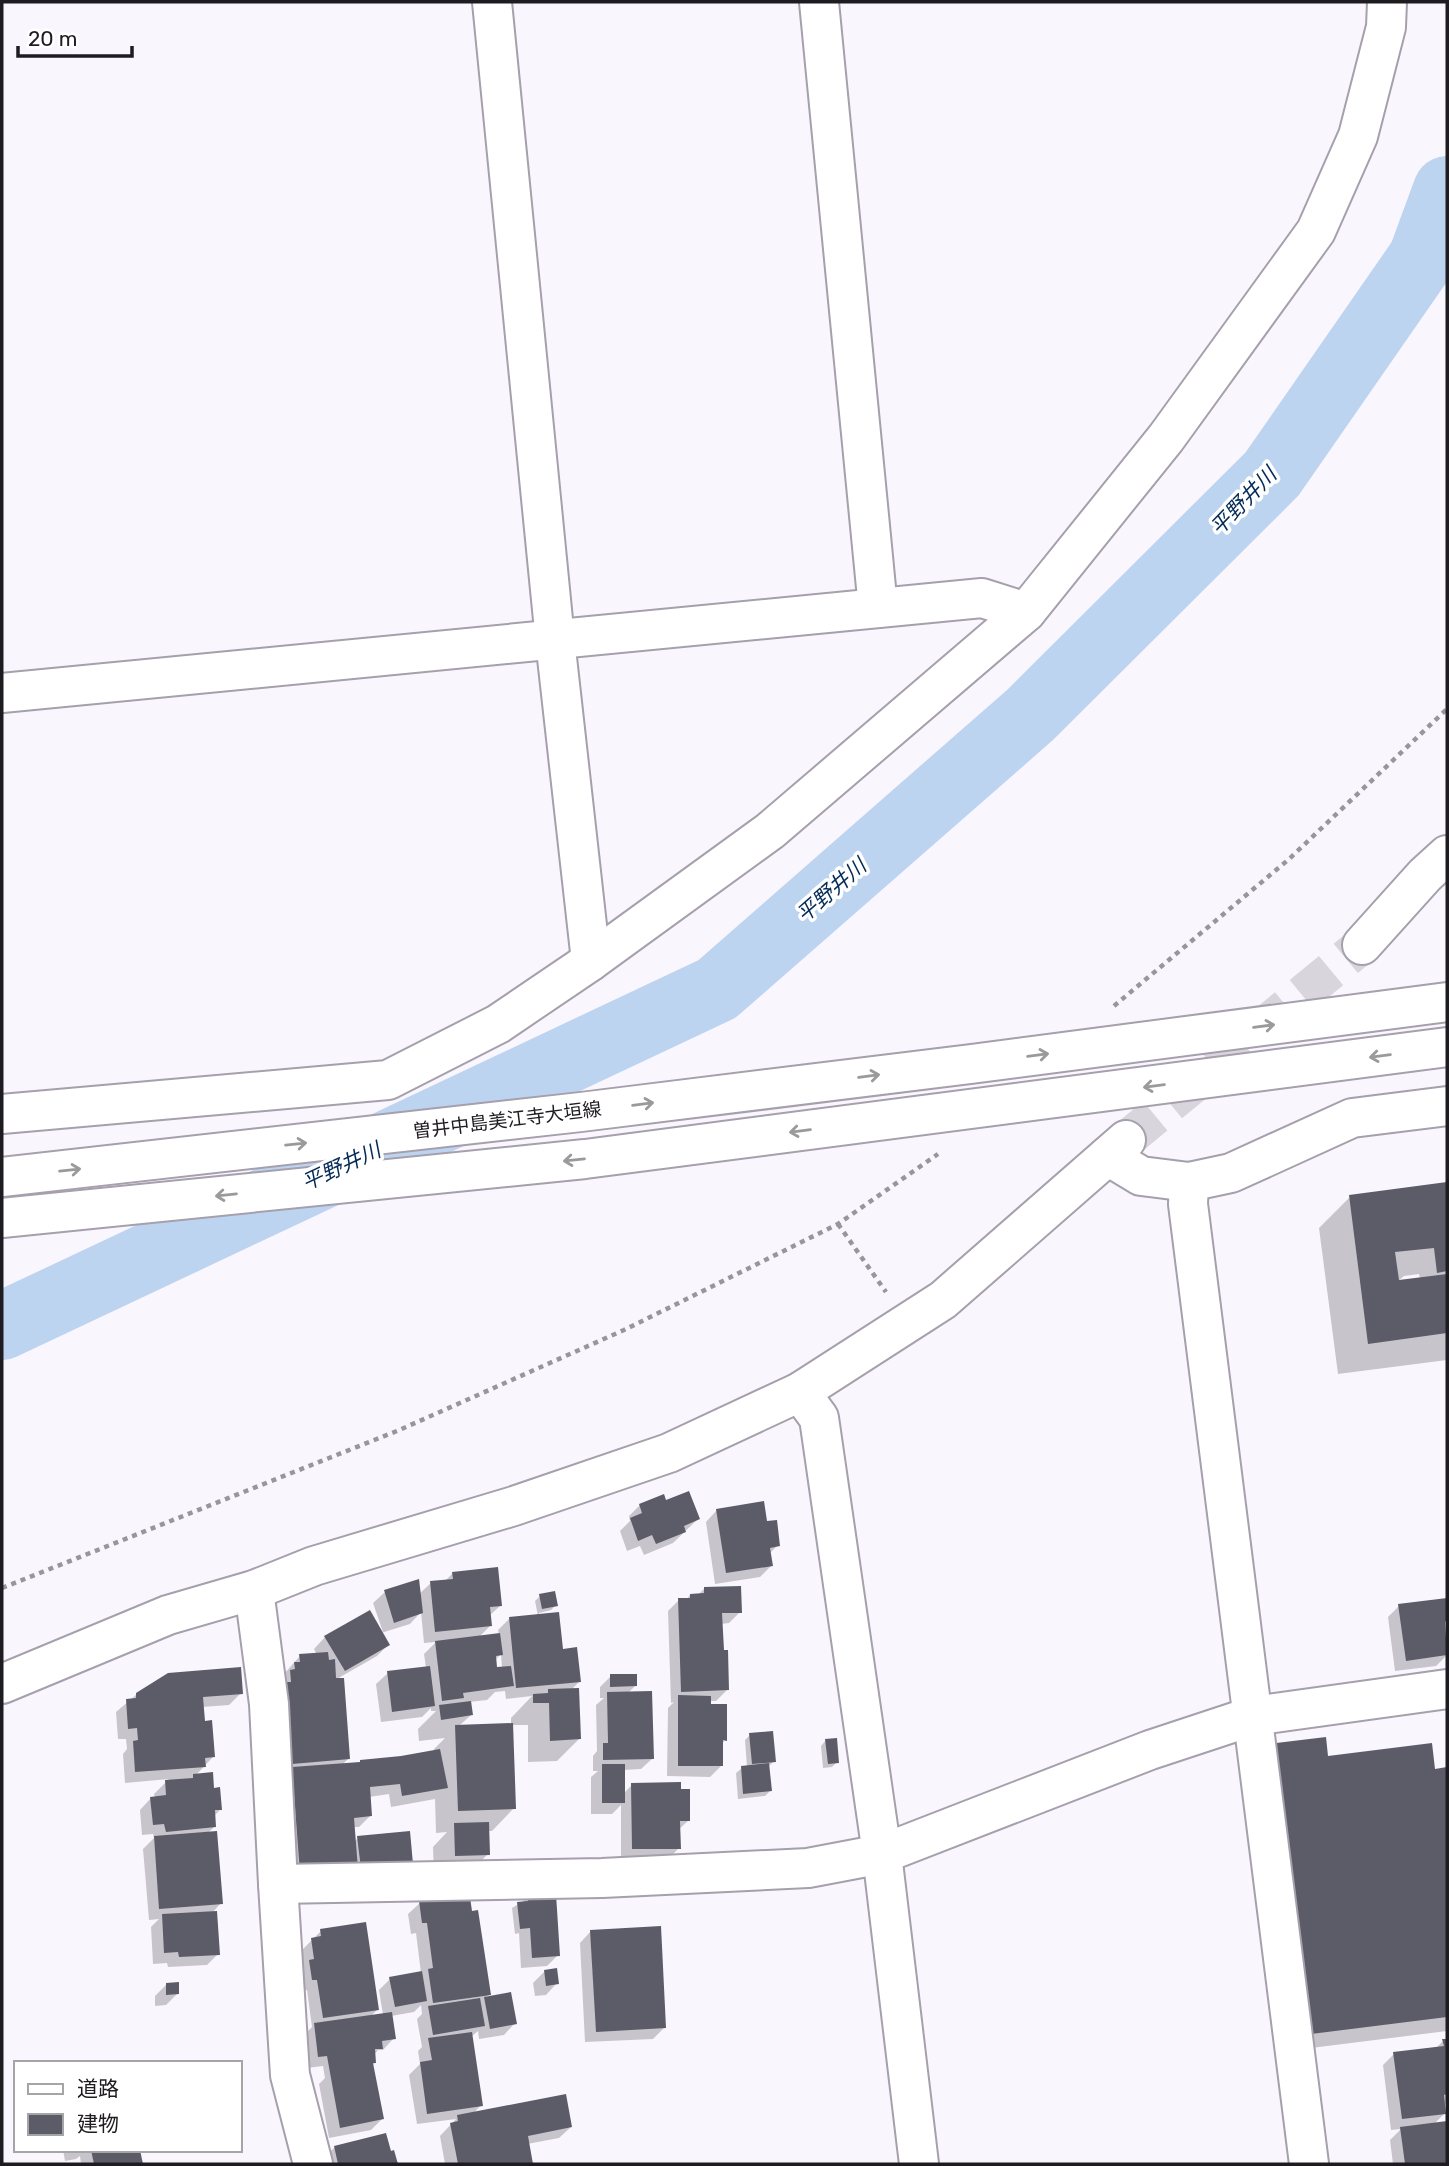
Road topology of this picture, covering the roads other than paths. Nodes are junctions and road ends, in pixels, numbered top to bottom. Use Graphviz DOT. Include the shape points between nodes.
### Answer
graph roads {
  1 [pos="492,2"];
  2 [pos="819,2"];
  3 [pos="1387,2"];
  4 [pos="878,608"];
  5 [pos="1026,612"];
  6 [pos="555,640"];
  7 [pos="2,693"];
  8 [pos="1447,855"];
  9 [pos="1362,945"];
  10 [pos="591,961"];
  11 [pos="1447,1002"];
  12 [pos="1447,1047"];
  13 [pos="1447,1106"];
  14 [pos="2,1114"];
  15 [pos="2,1177"];
  16 [pos="1189,1182"];
  17 [pos="2,1218"];
  18 [pos="800,1392"];
  19 [pos="254,1590"];
  20 [pos="2,1684"];
  21 [pos="1447,1689"];
  22 [pos="1253,1716"];
  23 [pos="882,1854"];
  24 [pos="278,1884"];
  25 [pos="313,2164"];
  26 [pos="919,2164"];
  27 [pos="1309,2164"];
  1 -- 6 [label="street"];
  2 -- 4 [label="street"];
  3 -- 5 [label="street" via="1358,136 1317,231 1166,438"];
  4 -- 5 [label="street" via="982,598"];
  4 -- 6 [label="street"];
  5 -- 10 [label="street" via="770,831"];
  6 -- 7 [label="street"];
  6 -- 10 [label="street"];
  8 -- 9 [label="street"];
  10 -- 14 [label="street" via="498,1024 388,1080"];
  15 -- 11 [label="street, 曽井中島美江寺大垣線, one-way" via="581,1112"];
  12 -- 17 [label="street, one-way" via="585,1159"];
  13 -- 16 [label="street" via="1352,1118 1231,1173"];
  16 -- 18 [label="street" via="1140,1176 1117,1148 943,1300"];
  16 -- 22 [label="street" via="1188,1204"];
  18 -- 19 [label="street" via="668,1453 514,1506 314,1566"];
  18 -- 23 [label="street" via="819,1418"];
  19 -- 20 [label="street" via="168,1615"];
  19 -- 24 [label="street" via="269,1704"];
  21 -- 22 [label="street"];
  22 -- 23 [label="street" via="1150,1749"];
  22 -- 27 [label="street"];
  23 -- 24 [label="street" via="808,1868 602,1878"];
  23 -- 26 [label="street"];
  24 -- 25 [label="street" via="290,2075"];
}
